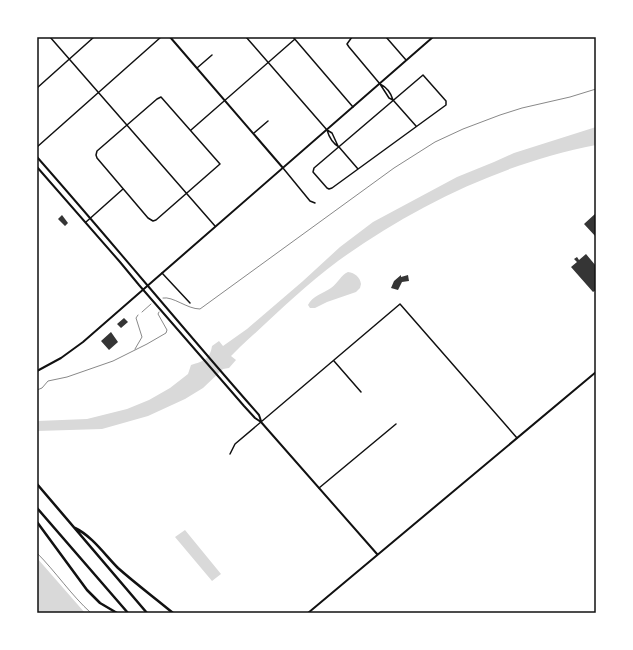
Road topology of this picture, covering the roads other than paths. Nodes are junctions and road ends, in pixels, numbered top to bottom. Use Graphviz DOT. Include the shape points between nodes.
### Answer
graph roads {
  1 [pos="50,37"];
  2 [pos="94,37"];
  3 [pos="161,37"];
  4 [pos="170,37"];
  5 [pos="246,37"];
  6 [pos="293,37"];
  7 [pos="352,37"];
  8 [pos="386,37"];
  9 [pos="433,37"];
  10 [pos="295,39"];
  11 [pos="212,56"];
  12 [pos="70,59"];
  13 [pos="406,60"];
  14 [pos="268,62"];
  15 [pos="197,68"];
  16 [pos="380,84"];
  17 [pos="37,88"];
  18 [pos="98,92"];
  19 [pos="390,94"];
  20 [pos="388,96"];
  21 [pos="225,100"];
  22 [pos="393,100"];
  23 [pos="353,107"];
  24 [pos="268,121"];
  25 [pos="127,125"];
  26 [pos="416,127"];
  27 [pos="191,130"];
  28 [pos="327,130"];
  29 [pos="254,133"];
  30 [pos="334,139"];
  31 [pos="332,141"];
  32 [pos="37,147"];
  33 [pos="339,147"];
  34 [pos="37,157"];
  35 [pos="37,167"];
  36 [pos="283,168"];
  37 [pos="358,169"];
  38 [pos="123,189"];
  39 [pos="187,193"];
  40 [pos="315,203"];
  41 [pos="90,218"];
  42 [pos="85,222"];
  43 [pos="215,226"];
  44 [pos="162,272"];
  45 [pos="147,286"];
  46 [pos="142,290"];
  47 [pos="190,303"];
  48 [pos="334,360"];
  49 [pos="37,371"];
  50 [pos="596,372"];
  51 [pos="361,392"];
  52 [pos="261,422"];
  53 [pos="396,424"];
  54 [pos="517,438"];
  55 [pos="230,454"];
  56 [pos="37,484"];
  57 [pos="319,488"];
  58 [pos="37,508"];
  59 [pos="37,522"];
  60 [pos="73,527"];
  61 [pos="377,554"];
  62 [pos="117,613"];
  63 [pos="128,613"];
  64 [pos="147,613"];
  65 [pos="173,613"];
  66 [pos="308,613"];
  1 -- 12 [label="street"];
  2 -- 12 [label="street"];
  3 -- 18 [label="street"];
  4 -- 15 [label="main road"];
  5 -- 14 [label="street"];
  6 -- 10 [label="street"];
  7 -- 16 [label="street" via="347,44"];
  8 -- 13 [label="street"];
  9 -- 13 [label="main road"];
  10 -- 14 [label="street"];
  10 -- 23 [label="street"];
  11 -- 15 [label="street"];
  12 -- 17 [label="street"];
  12 -- 18 [label="street"];
  13 -- 16 [label="main road"];
  14 -- 21 [label="street"];
  14 -- 28 [label="street"];
  15 -- 21 [label="main road"];
  16 -- 19 [label="street"];
  16 -- 20 [label="street"];
  16 -- 23 [label="main road"];
  18 -- 25 [label="street"];
  18 -- 32 [label="street"];
  19 -- 20 [label="street"];
  19 -- 22 [label="street"];
  20 -- 22 [label="street"];
  21 -- 27 [label="street"];
  21 -- 29 [label="main road"];
  22 -- 26 [label="street"];
  22 -- 26 [label="street" via="423,75 447,103"];
  22 -- 33 [label="street"];
  23 -- 28 [label="main road"];
  24 -- 29 [label="street"];
  25 -- 27 [label="street" via="161,97"];
  25 -- 38 [label="street" via="97,151 96,155"];
  25 -- 39 [label="street"];
  26 -- 37 [label="street"];
  27 -- 39 [label="street" via="220,164"];
  28 -- 30 [label="street"];
  28 -- 31 [label="street"];
  28 -- 36 [label="main road"];
  29 -- 36 [label="main road"];
  30 -- 31 [label="street"];
  30 -- 33 [label="street"];
  31 -- 33 [label="street"];
  33 -- 37 [label="street"];
  33 -- 37 [label="street" via="313,172 329,189"];
  34 -- 41 [label="main road"];
  35 -- 42 [label="main road"];
  36 -- 40 [label="street" via="310,201"];
  36 -- 43 [label="main road"];
  38 -- 39 [label="street" via="153,221"];
  38 -- 41 [label="street"];
  39 -- 43 [label="street"];
  41 -- 42 [label="street"];
  41 -- 45 [label="main road"];
  42 -- 46 [label="main road"];
  43 -- 44 [label="main road"];
  44 -- 45 [label="main road"];
  44 -- 47 [label="street"];
  45 -- 46 [label="main road"];
  45 -- 52 [label="main road" via="259,415"];
  46 -- 49 [label="main road" via="69,352"];
  46 -- 52 [label="main road"];
  48 -- 51 [label="street"];
  48 -- 52 [label="street"];
  48 -- 54 [label="street" via="400,304"];
  50 -- 54 [label="main road"];
  52 -- 55 [label="street" via="235,444"];
  52 -- 57 [label="main road"];
  53 -- 57 [label="street"];
  54 -- 61 [label="main road"];
  56 -- 60 [label="highway"];
  57 -- 61 [label="main road"];
  58 -- 63 [label="highway"];
  59 -- 62 [label="highway" via="87,590 100,603"];
  60 -- 64 [label="highway"];
  60 -- 65 [label="highway" via="83,532 118,568"];
  61 -- 66 [label="main road"];
}
